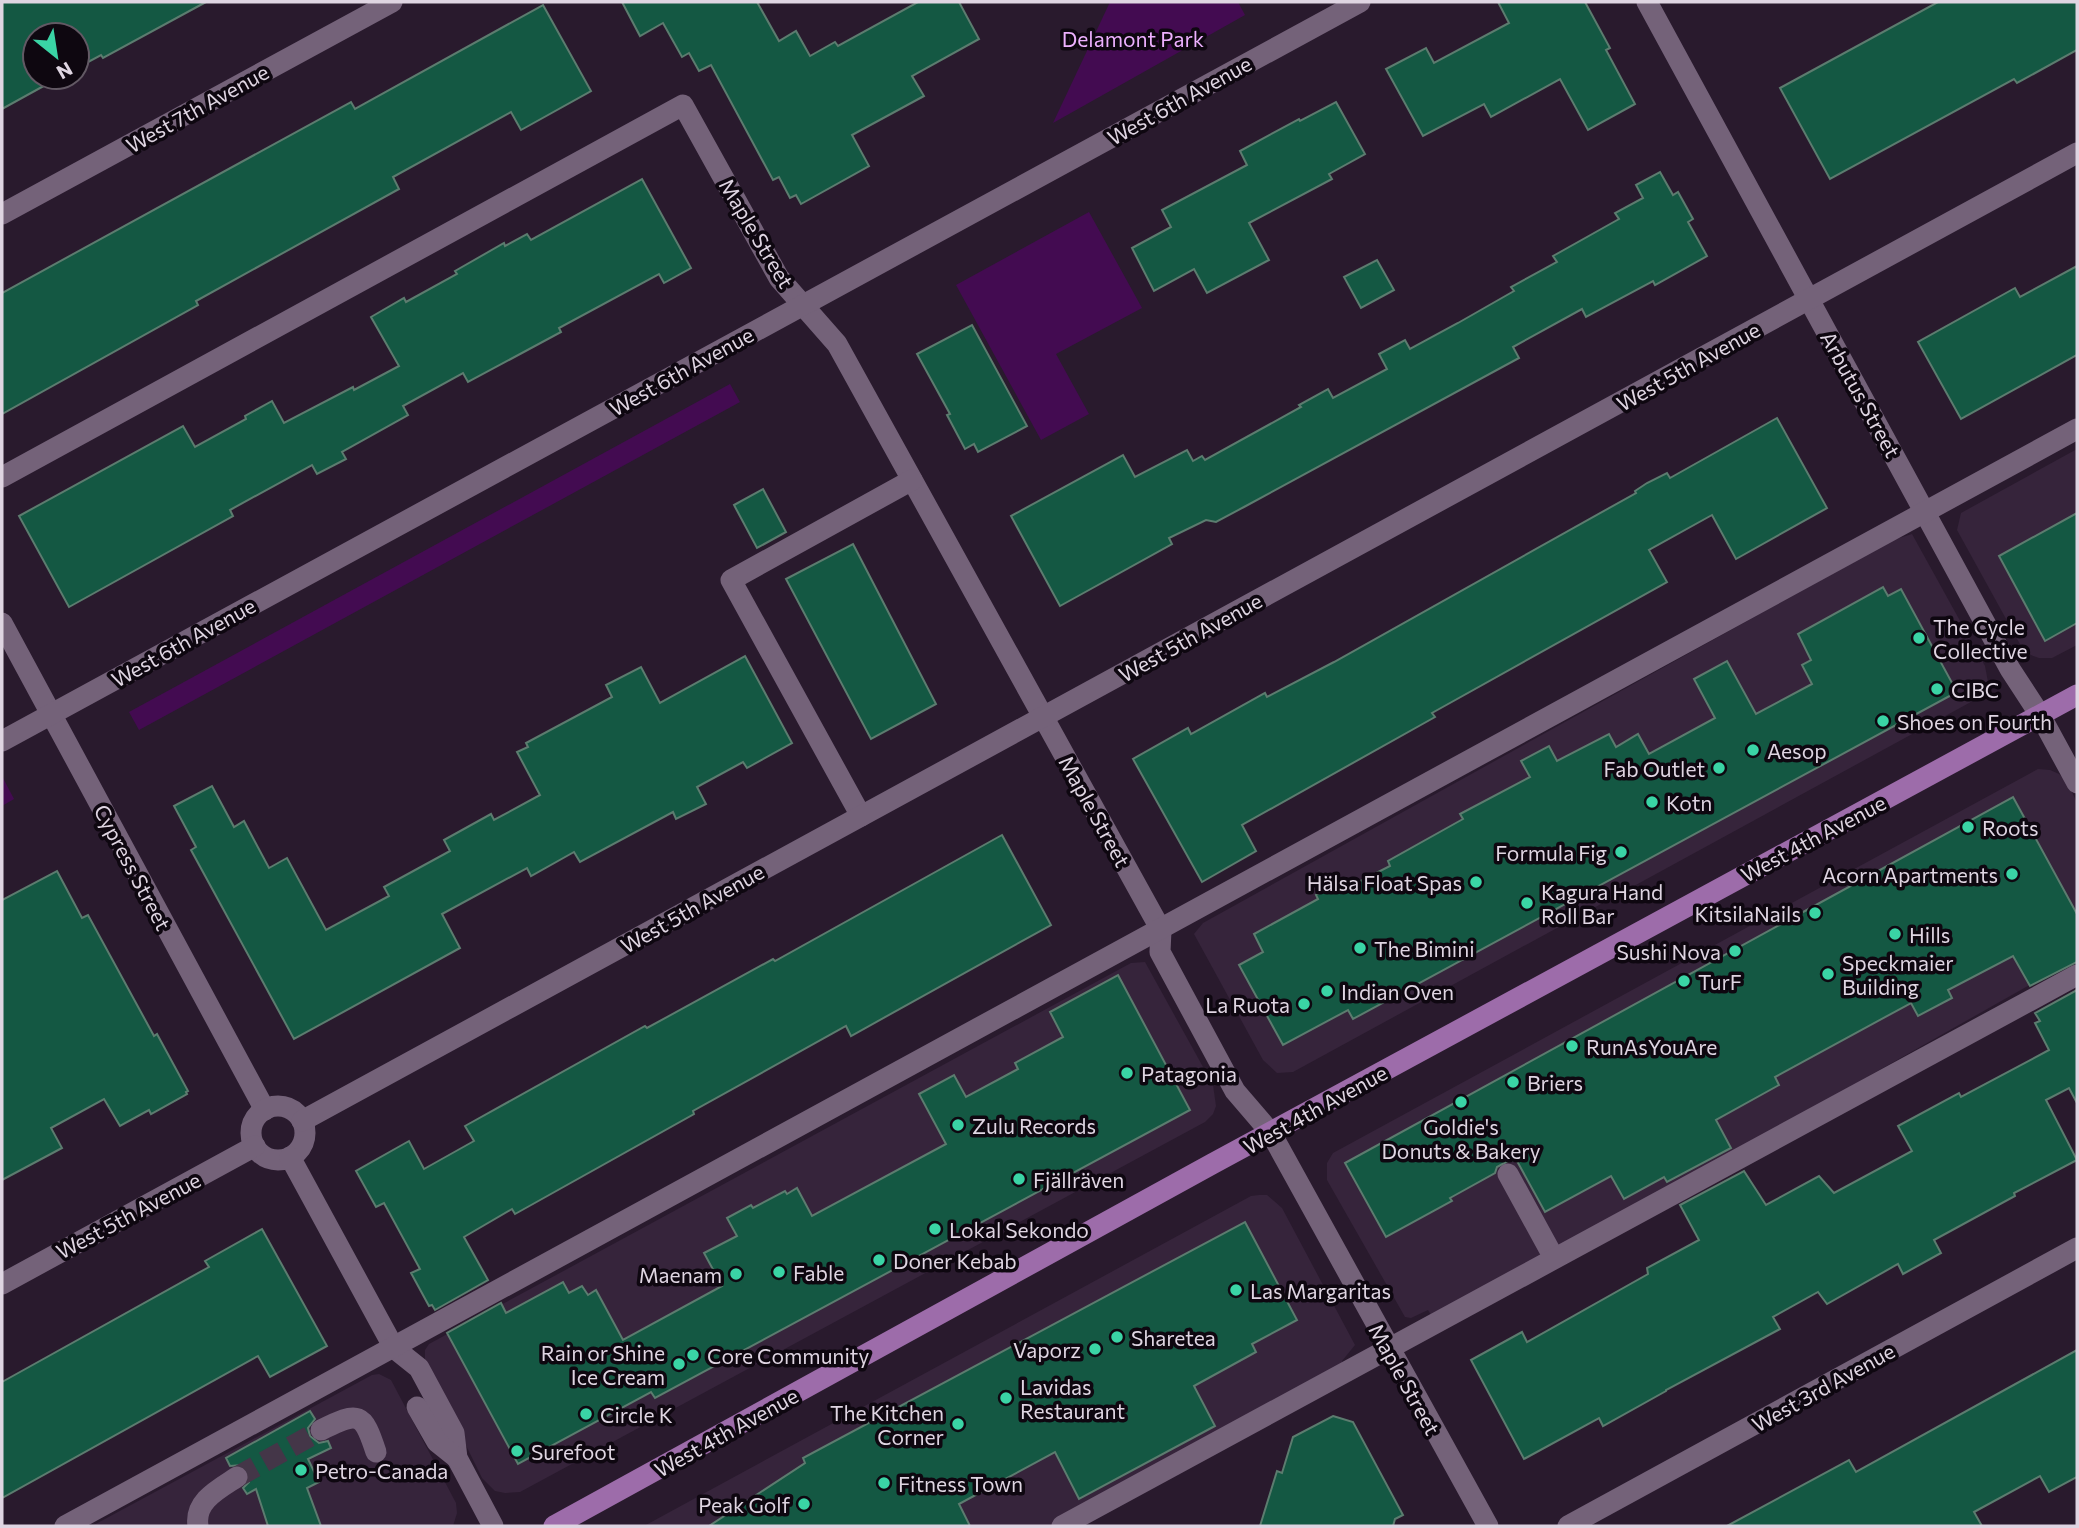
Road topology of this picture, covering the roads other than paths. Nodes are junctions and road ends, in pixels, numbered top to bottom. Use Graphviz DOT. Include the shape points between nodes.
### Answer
graph roads {
  1 [pos="392,2"];
  2 [pos="1360,2"];
  3 [pos="1647,2"];
  4 [pos="2077,153"];
  5 [pos="2,214"];
  6 [pos="1810,299"];
  7 [pos="802,305"];
  8 [pos="2077,429"];
  9 [pos="2,477"];
  10 [pos="912,480"];
  11 [pos="1925,512"];
  12 [pos="2,623"];
  13 [pos="2077,695"];
  14 [pos="51,714"];
  15 [pos="2040,715"];
  16 [pos="1043,717"];
  17 [pos="2,741"];
  18 [pos="2077,783"];
  19 [pos="861,816"];
  20 [pos="1161,930"];
  21 [pos="2077,975"];
  22 [pos="265,1110"];
  23 [pos="302,1121"];
  24 [pos="1271,1133"];
  25 [pos="255,1146"];
  26 [pos="290,1157"];
  27 [pos="1508,1174"];
  28 [pos="2077,1248"];
  29 [pos="1554,1258"];
  30 [pos="2,1284"];
  31 [pos="394,1348"];
  32 [pos="1388,1348"];
  33 [pos="416,1407"];
  34 [pos="321,1430"];
  35 [pos="376,1452"];
  36 [pos="457,1458"];
  37 [pos="237,1477"];
  38 [pos="65,1526"];
  39 [pos="198,1526"];
  40 [pos="493,1526"];
  41 [pos="554,1526"];
  42 [pos="1062,1526"];
  43 [pos="1488,1526"];
  44 [pos="1568,1526"];
  1 -- 5 [label="street, West 7th Avenue"];
  2 -- 7 [label="street, West 6th Avenue"];
  3 -- 6 [label="street, Arbutus Street"];
  4 -- 6 [label="street, West 5th Avenue"];
  6 -- 11 [label="street, Arbutus Street"];
  6 -- 16 [label="street, West 5th Avenue"];
  7 -- 9 [label="street, Maple Street" via="779,278 683,105"];
  7 -- 10 [label="street, Maple Street" via="837,344"];
  7 -- 14 [label="street, West 6th Avenue"];
  8 -- 11 [label="street"];
  10 -- 16 [label="street, Maple Street"];
  10 -- 19 [label="street" via="731,580"];
  11 -- 15 [label="street, Arbutus Street"];
  11 -- 20 [label="street"];
  12 -- 14 [label="street, Cypress Street"];
  13 -- 15 [label="main road, West 4th Avenue"];
  14 -- 17 [label="street, West 6th Avenue"];
  14 -- 22 [label="street, Cypress Street"];
  15 -- 18 [label="street, Arbutus Street"];
  15 -- 24 [label="main road, West 4th Avenue"];
  16 -- 19 [label="street, West 5th Avenue"];
  16 -- 20 [label="street, Maple Street"];
  19 -- 23 [label="street, West 5th Avenue"];
  20 -- 24 [label="street, Maple Street" via="1160,952 1235,1091"];
  20 -- 31 [label="street"];
  21 -- 29 [label="street"];
  22 -- 23 [label="street" via="281,1106"];
  22 -- 25 [label="street" via="251,1131"];
  23 -- 26 [label="street" via="302,1145"];
  24 -- 32 [label="street, Maple Street"];
  24 -- 41 [label="main road, West 4th Avenue"];
  25 -- 26 [label="street" via="274,1160"];
  25 -- 30 [label="street, West 5th Avenue"];
  26 -- 31 [label="street"];
  27 -- 29 [label="street"];
  28 -- 44 [label="street, West 3rd Avenue"];
  29 -- 32 [label="street"];
  31 -- 36 [label="street" via="419,1368 454,1433"];
  31 -- 38 [label="street"];
  32 -- 42 [label="street"];
  32 -- 43 [label="street, Maple Street"];
  33 -- 36 [label="street" via="437,1442"];
  34 -- 35 [label="street" via="343,1419 362,1420"];
  36 -- 40 [label="street"];
  37 -- 39 [label="street" via="198,1510"];
}
